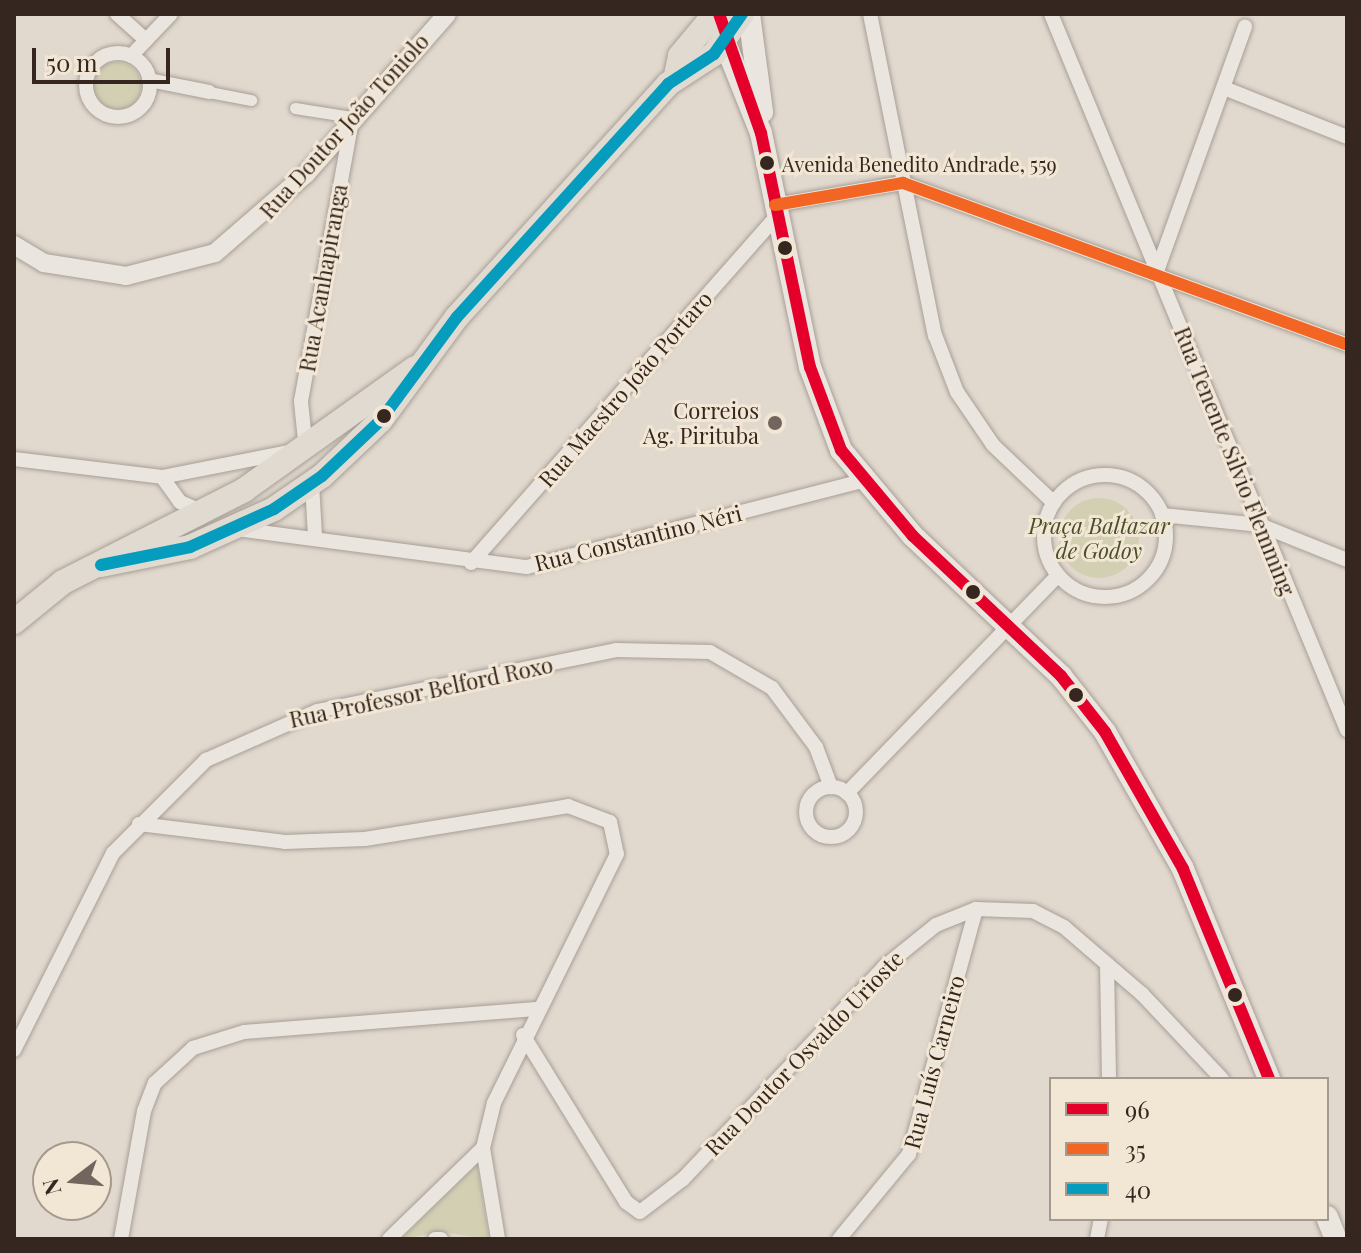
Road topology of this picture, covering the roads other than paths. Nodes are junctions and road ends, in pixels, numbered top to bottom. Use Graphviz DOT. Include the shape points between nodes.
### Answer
graph roads {
  1 [pos="117,14"];
  2 [pos="171,14"];
  3 [pos="447,14"];
  4 [pos="717,14"];
  5 [pos="742,14"];
  6 [pos="749,14"];
  7 [pos="870,14"];
  8 [pos="1051,14"];
  9 [pos="1245,26"];
  10 [pos="146,40"];
  11 [pos="725,43"];
  12 [pos="131,56"];
  13 [pos="676,75"];
  14 [pos="149,80"];
  15 [pos="1224,88"];
  16 [pos="209,92"];
  17 [pos="251,100"];
  18 [pos="295,108"];
  19 [pos="352,117"];
  20 [pos="761,133"];
  21 [pos="1347,137"];
  22 [pos="903,183"];
  23 [pos="776,210"];
  24 [pos="14,245"];
  25 [pos="1157,271"];
  26 [pos="1347,345"];
  27 [pos="417,367"];
  28 [pos="298,446"];
  29 [pos="14,459"];
  30 [pos="162,477"];
  31 [pos="863,481"];
  32 [pos="312,484"];
  33 [pos="1054,503"];
  34 [pos="202,513"];
  35 [pos="1162,515"];
  36 [pos="1260,525"];
  37 [pos="231,529"];
  38 [pos="315,536"];
  39 [pos="1347,560"];
  40 [pos="471,563"];
  41 [pos="101,565"];
  42 [pos="1058,575"];
  43 [pos="14,622"];
  44 [pos="1012,626"];
  45 [pos="1347,730"];
  46 [pos="831,787"];
  47 [pos="847,793"];
  48 [pos="139,824"];
  49 [pos="976,909"];
  50 [pos="1107,964"];
  51 [pos="536,1009"];
  52 [pos="523,1035"];
  53 [pos="14,1050"];
  54 [pos="1109,1077"];
  55 [pos="1220,1077"];
  56 [pos="1268,1077"];
  57 [pos="483,1148"];
  58 [pos="121,1239"];
  59 [pos="389,1239"];
  60 [pos="435,1239"];
  61 [pos="441,1239"];
  62 [pos="498,1239"];
  63 [pos="839,1239"];
  1 -- 10 [label="street"];
  2 -- 10 [label="street"];
  3 -- 19 [label="street, Rua Doutor João Toniolo"];
  4 -- 11 [label="main road"];
  4 -- 13 [label="main road" via="680,56"];
  5 -- 11 [label="main road"];
  6 -- 20 [label="main road"];
  7 -- 22 [label="street"];
  8 -- 25 [label="street, Rua Tenente Silvio Flemming"];
  9 -- 15 [label="street"];
  10 -- 12 [label="street"];
  11 -- 13 [label="main road"];
  11 -- 20 [label="main road"];
  12 -- 14 [label="street"];
  12 -- 14 [label="street" via="109,54 91,67 89,100 105,115 128,115 145,102"];
  13 -- 27 [label="main road"];
  14 -- 16 [label="street"];
  15 -- 21 [label="street"];
  15 -- 25 [label="street"];
  16 -- 17 [label="street"];
  18 -- 19 [label="street"];
  19 -- 24 [label="street, Rua Doutor João Toniolo" via="249,229 173,269 83,273"];
  19 -- 28 [label="street, Rua Acanhapiranga" via="301,401"];
  20 -- 23 [label="main road"];
  22 -- 23 [label="street"];
  22 -- 25 [label="street"];
  22 -- 33 [label="street" via="935,335 957,392 993,445"];
  23 -- 31 [label="main road" via="823,414"];
  23 -- 40 [label="street, Rua Maestro João Portaro"];
  25 -- 26 [label="street"];
  25 -- 36 [label="street, Rua Tenente Silvio Flemming"];
  27 -- 28 [label="main road"];
  27 -- 32 [label="main road" via="381,420"];
  28 -- 30 [label="street"];
  28 -- 32 [label="main road" via="314,461"];
  28 -- 34 [label="main road"];
  29 -- 30 [label="street"];
  30 -- 34 [label="street" via="180,502"];
  31 -- 40 [label="street, Rua Constantino Néri" via="557,561"];
  31 -- 44 [label="main road"];
  32 -- 37 [label="main road"];
  32 -- 38 [label="street"];
  33 -- 35 [label="street" via="1081,480 1113,475 1143,489"];
  33 -- 42 [label="street" via="1044,540"];
  34 -- 37 [label="main road"];
  34 -- 41 [label="main road"];
  35 -- 36 [label="street"];
  35 -- 42 [label="street" via="1162,557 1135,590 1094,597"];
  36 -- 39 [label="street"];
  36 -- 45 [label="street, Rua Tenente Silvio Flemming"];
  37 -- 38 [label="street, Rua Constantino Néri"];
  37 -- 41 [label="main road" via="190,547"];
  38 -- 40 [label="street, Rua Constantino Néri"];
  41 -- 43 [label="main road" via="63,582"];
  42 -- 44 [label="street"];
  44 -- 47 [label="street"];
  44 -- 56 [label="main road" via="1105,732 1147,801 1183,869"];
  46 -- 47 [label="street"];
  46 -- 47 [label="street" via="815,793 807,808 809,824 822,835 839,836 853,825 855,808"];
  46 -- 48 [label="street, Rua Professor Belford Roxo" via="816,747 772,688 710,652 666,646 317,711 206,760"];
  48 -- 51 [label="street" via="285,842 365,839 568,806 598,812 617,831 617,854"];
  48 -- 53 [label="street, Rua Professor Belford Roxo" via="94,879"];
  49 -- 50 [label="street, Rua Doutor Osvaldo Urioste" via="1033,911"];
  49 -- 52 [label="street, Rua Doutor Osvaldo Urioste" via="936,925 884,967 650,1209 626,1202"];
  49 -- 63 [label="street, Rua Luís Carneiro" via="909,1154"];
  50 -- 54 [label="street"];
  50 -- 55 [label="street, Rua Doutor Osvaldo Urioste"];
  51 -- 52 [label="street"];
  51 -- 58 [label="street" via="244,1032 193,1048 155,1083 144,1111"];
  52 -- 57 [label="street"];
  57 -- 59 [label="street"];
  57 -- 62 [label="street"];
  60 -- 61 [label="street"];
}
